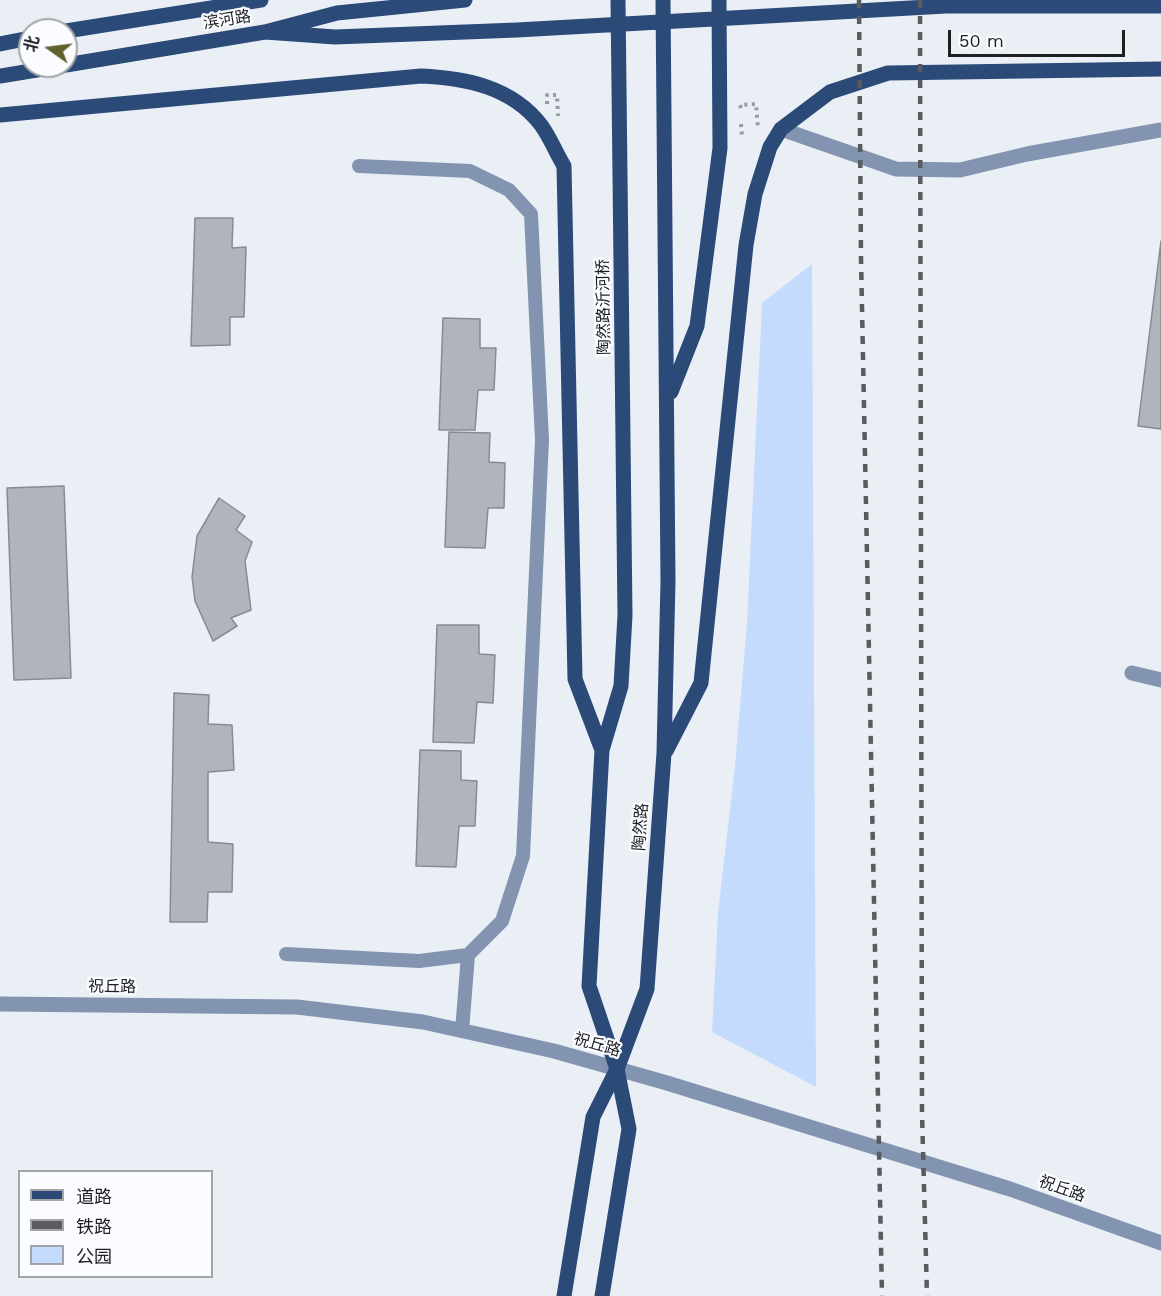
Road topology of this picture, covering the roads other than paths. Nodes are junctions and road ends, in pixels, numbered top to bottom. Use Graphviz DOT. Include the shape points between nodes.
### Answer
graph roads {
  1 [pos="261,0"];
  2 [pos="465,0"];
  3 [pos="618,0"];
  4 [pos="663,0"];
  5 [pos="719,0"];
  6 [pos="1161,6"];
  7 [pos="78,29"];
  8 [pos="265,33"];
  9 [pos="18,40"];
  10 [pos="0,44"];
  11 [pos="78,63"];
  12 [pos="1161,69"];
  13 [pos="18,73"];
  14 [pos="0,76"];
  15 [pos="0,115"];
  16 [pos="781,129"];
  17 [pos="1161,130"];
  18 [pos="359,166"];
  19 [pos="668,400"];
  20 [pos="1132,673"];
  21 [pos="1161,680"];
  22 [pos="602,750"];
  23 [pos="664,753"];
  24 [pos="286,954"];
  25 [pos="468,955"];
  26 [pos="0,1004"];
  27 [pos="462,1031"];
  28 [pos="617,1070"];
  29 [pos="1161,1243"];
  30 [pos="564,1296"];
  31 [pos="602,1296"];
  1 -- 7 [label="main road, 滨河路"];
  2 -- 8 [label="main road, 滨河路" via="337,13"];
  3 -- 22 [label="main road, 陶然路沂河桥" via="626,615 621,686"];
  4 -- 19 [label="main road"];
  5 -- 19 [label="main road" via="720,148 697,326"];
  6 -- 8 [label="main road" via="946,6 506,31 335,37"];
  8 -- 11 [label="main road, 滨河路"];
  9 -- 10 [label="main road"];
  12 -- 16 [label="main road" via="888,73 830,92"];
  13 -- 14 [label="main road"];
  15 -- 22 [label="main road" via="421,76 483,83 514,100 541,124 564,166 575,679"];
  16 -- 17 [label="street" via="896,169 960,170"];
  16 -- 23 [label="main road" via="770,147 755,194 747,245 701,683"];
  18 -- 25 [label="lane" via="470,171 509,190 531,214 542,440 523,856 502,921"];
  19 -- 23 [label="main road, 陶然路"];
  20 -- 21 [label="street"];
  22 -- 28 [label="main road" via="589,986"];
  23 -- 28 [label="main road, 陶然路" via="647,989"];
  24 -- 25 [label="lane" via="419,960"];
  25 -- 27 [label="lane"];
  26 -- 27 [label="street, 祝丘路" via="297,1007 359,1012"];
  27 -- 28 [label="street, 祝丘路" via="554,1051"];
  28 -- 29 [label="street, 祝丘路" via="998,1186"];
  28 -- 30 [label="main road, 陶然路" via="593,1117"];
  28 -- 31 [label="main road" via="629,1129"];
}
